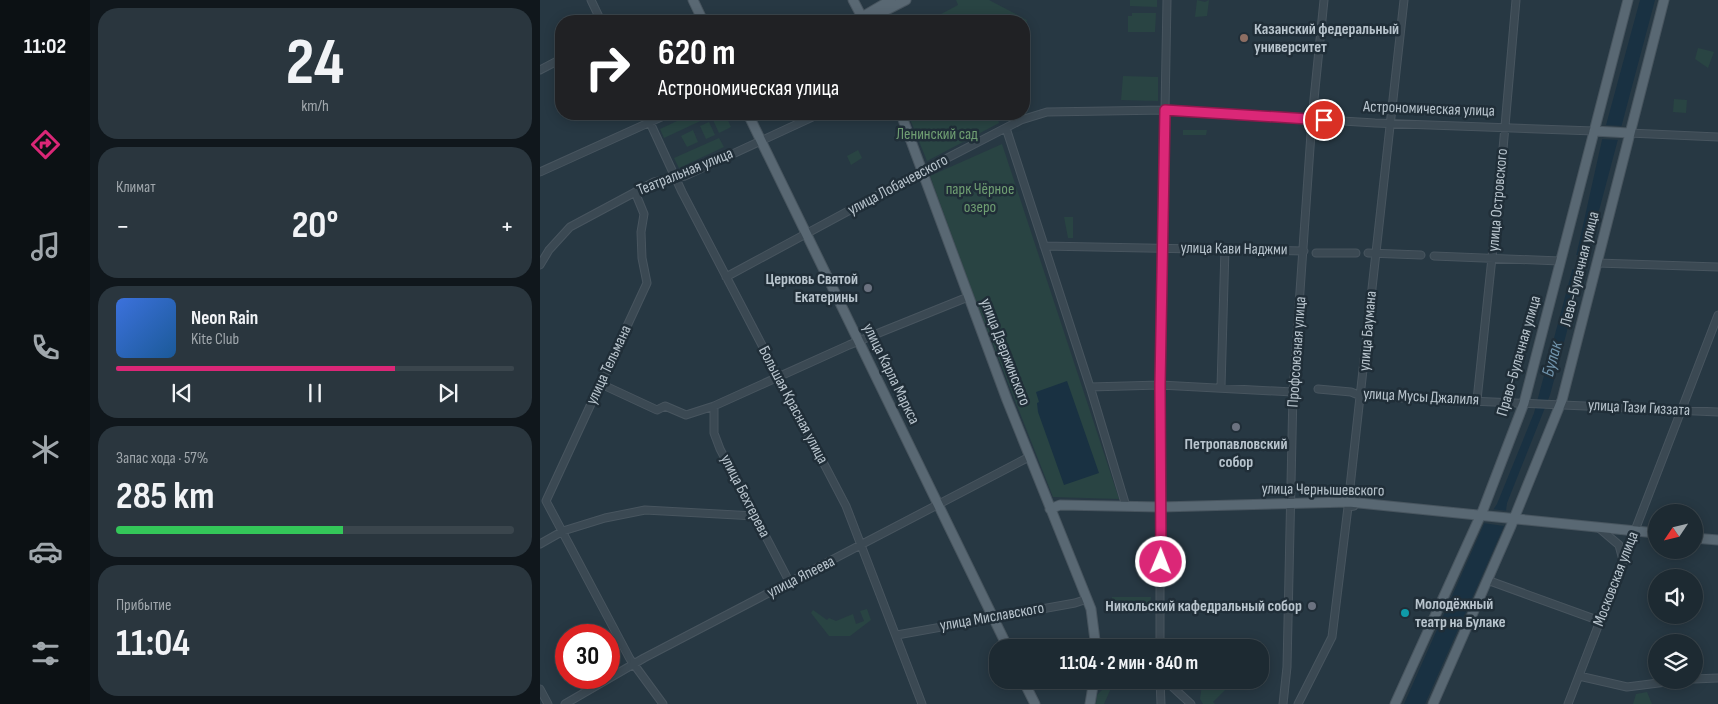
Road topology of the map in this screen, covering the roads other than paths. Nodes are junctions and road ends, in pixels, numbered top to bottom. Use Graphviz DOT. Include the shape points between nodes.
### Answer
graph roads {
  1 [pos="591,0"];
  2 [pos="693,0"];
  3 [pos="699,0"];
  4 [pos="853,0"];
  5 [pos="891,0"];
  6 [pos="906,0"];
  7 [pos="1167,0"];
  8 [pos="1324,0"];
  9 [pos="1404,0"];
  10 [pos="1516,0"];
  11 [pos="1628,0"];
  12 [pos="1664,0"];
  13 [pos="598,15"];
  14 [pos="700,15"];
  15 [pos="706,15"];
  16 [pos="861,15"];
  17 [pos="871,15"];
  18 [pos="874,15"];
  19 [pos="555,62"];
  20 [pos="540,70"];
  21 [pos="1165,110"];
  22 [pos="1030,116"];
  23 [pos="1312,119"];
  24 [pos="654,120"];
  25 [pos="751,120"];
  26 [pos="756,120"];
  27 [pos="806,120"];
  28 [pos="903,120"];
  29 [pos="1023,120"];
  30 [pos="649,122"];
  31 [pos="1390,123"];
  32 [pos="1505,127"];
  33 [pos="1006,128"];
  34 [pos="1597,131"];
  35 [pos="1627,133"];
  36 [pos="1718,137"];
  37 [pos="763,140"];
  38 [pos="922,171"];
  39 [pos="540,172"];
  40 [pos="675,177"];
  41 [pos="635,192"];
  42 [pos="808,233"];
  43 [pos="1044,246"];
  44 [pos="1164,247"];
  45 [pos="1225,248"];
  46 [pos="1304,251"];
  47 [pos="1316,253"];
  48 [pos="1356,254"];
  49 [pos="1371,254"];
  50 [pos="1421,255"];
  51 [pos="1434,256"];
  52 [pos="1492,258"];
  53 [pos="1560,261"];
  54 [pos="1597,263"];
  55 [pos="540,265"];
  56 [pos="1718,267"];
  57 [pos="726,276"];
  58 [pos="968,297"];
  59 [pos="1718,315"];
  60 [pos="860,340"];
  61 [pos="779,377"];
  62 [pos="601,384"];
  63 [pos="1160,385"];
  64 [pos="1221,387"];
  65 [pos="1090,388"];
  66 [pos="1318,389"];
  67 [pos="1293,392"];
  68 [pos="1362,396"];
  69 [pos="1477,400"];
  70 [pos="1527,403"];
  71 [pos="1557,404"];
  72 [pos="714,406"];
  73 [pos="1680,410"];
  74 [pos="1718,412"];
  75 [pos="1029,457"];
  76 [pos="1290,502"];
  77 [pos="1354,502"];
  78 [pos="939,503"];
  79 [pos="1126,506"];
  80 [pos="1161,507"];
  81 [pos="1050,509"];
  82 [pos="755,516"];
  83 [pos="1484,516"];
  84 [pos="1511,518"];
  85 [pos="1598,527"];
  86 [pos="563,531"];
  87 [pos="1635,531"];
  88 [pos="1648,533"];
  89 [pos="1703,539"];
  90 [pos="1718,540"];
  91 [pos="540,544"];
  92 [pos="861,545"];
  93 [pos="1623,560"];
  94 [pos="1487,580"];
  95 [pos="790,583"];
  96 [pos="1087,599"];
  97 [pos="994,616"];
  98 [pos="1600,621"];
  99 [pos="896,635"];
  100 [pos="1005,639"];
  101 [pos="1095,639"];
  102 [pos="1160,639"];
  103 [pos="634,664"];
  104 [pos="1579,676"];
  105 [pos="1718,678"];
  106 [pos="1703,679"];
  107 [pos="1648,684"];
  108 [pos="1030,689"];
  109 [pos="1092,689"];
  110 [pos="1160,689"];
  111 [pos="1176,689"];
  112 [pos="540,690"];
  113 [pos="662,701"];
  114 [pos="574,702"];
  115 [pos="548,704"];
  116 [pos="565,704"];
  117 [pos="922,704"];
  118 [pos="1037,704"];
  119 [pos="1090,704"];
  120 [pos="1161,704"];
  121 [pos="1191,704"];
  122 [pos="1283,704"];
  123 [pos="1298,704"];
  124 [pos="1395,704"];
  125 [pos="1433,704"];
  126 [pos="1568,704"];
  1 -- 13 [label="street"];
  2 -- 14 [label="main road"];
  3 -- 15 [label="main road"];
  4 -- 16 [label="main road"];
  5 -- 17 [label="main road"];
  6 -- 18 [label="main road"];
  7 -- 21 [label="street"];
  8 -- 23 [label="street, Профсоюзная улица"];
  9 -- 31 [label="street, улица Баумана"];
  10 -- 32 [label="street, улица Островского"];
  11 -- 34 [label="main road, Право-Булачная улица"];
  12 -- 35 [label="main road, Лево-Булачная улица"];
  19 -- 20 [label="street"];
  21 -- 22 [label="street, улица Лобачевского" via="1047,112"];
  21 -- 23 [label="street, Астрономическая улица"];
  21 -- 44 [label="street"];
  23 -- 31 [label="street, Астрономическая улица"];
  23 -- 46 [label="street, Профсоюзная улица"];
  24 -- 30 [label="street"];
  25 -- 37 [label="main road, улица Карла Маркса"];
  26 -- 37 [label="main road, улица Карла Маркса"];
  27 -- 37 [label="street, Театральная улица"];
  28 -- 38 [label="main road, улица Дзержинского"];
  29 -- 33 [label="street, улица Лобачевского"];
  30 -- 39 [label="street"];
  30 -- 40 [label="street, Большая Красная улица"];
  31 -- 32 [label="street, Астрономическая улица"];
  31 -- 49 [label="street, улица Баумана"];
  32 -- 34 [label="street, Астрономическая улица"];
  32 -- 52 [label="street, улица Островского"];
  33 -- 38 [label="street, улица Лобачевского"];
  33 -- 43 [label="street"];
  34 -- 35 [label="main road"];
  34 -- 53 [label="main road, Право-Булачная улица"];
  35 -- 36 [label="street"];
  35 -- 54 [label="main road, Лево-Булачная улица"];
  37 -- 40 [label="street, Театральная улица" via="685,176"];
  37 -- 42 [label="main road, улица Карла Маркса"];
  38 -- 42 [label="street, улица Лобачевского"];
  38 -- 58 [label="main road, улица Дзержинского"];
  40 -- 41 [label="street, Театральная улица" via="654,182"];
  40 -- 57 [label="street, Большая Красная улица"];
  41 -- 55 [label="street, Театральная улица" via="562,234"];
  41 -- 62 [label="street, улица Тельмана" via="644,214 642,258 647,283"];
  42 -- 57 [label="street, улица Лобачевского"];
  42 -- 60 [label="main road, улица Карла Маркса"];
  43 -- 44 [label="street, улица Кави Наджми"];
  43 -- 65 [label="street"];
  44 -- 45 [label="street, улица Кави Наджми"];
  44 -- 63 [label="street"];
  45 -- 46 [label="street, улица Кави Наджми"];
  45 -- 64 [label="street"];
  46 -- 67 [label="street, Профсоюзная улица"];
  47 -- 48 [label="street"];
  49 -- 50 [label="street"];
  49 -- 68 [label="street, улица Баумана"];
  51 -- 52 [label="street"];
  52 -- 53 [label="street"];
  52 -- 69 [label="street, улица Островского"];
  53 -- 70 [label="main road, Право-Булачная улица"];
  54 -- 56 [label="street"];
  54 -- 71 [label="main road, Лево-Булачная улица"];
  57 -- 61 [label="street, Большая Красная улица"];
  58 -- 60 [label="street"];
  58 -- 75 [label="main road, улица Дзержинского"];
  59 -- 73 [label="street, Московская улица"];
  60 -- 61 [label="street"];
  60 -- 78 [label="main road, улица Карла Маркса"];
  61 -- 72 [label="street"];
  61 -- 92 [label="street, Большая Красная улица" via="846,506"];
  62 -- 72 [label="street" via="657,410 666,406 686,415"];
  62 -- 86 [label="street, улица Тельмана" via="546,501"];
  63 -- 64 [label="street"];
  63 -- 65 [label="street"];
  63 -- 80 [label="street"];
  64 -- 67 [label="street"];
  65 -- 79 [label="street"];
  66 -- 68 [label="street, улица Мусы Джалиля"];
  67 -- 76 [label="street, Профсоюзная улица"];
  68 -- 69 [label="street, улица Мусы Джалиля"];
  68 -- 77 [label="street, улица Баумана" via="1349,496 1356,497"];
  69 -- 70 [label="street, улица Мусы Джалиля"];
  70 -- 71 [label="street, улица Мусы Джалиля"];
  70 -- 83 [label="main road, Право-Булачная улица"];
  71 -- 73 [label="street, улица Тази Гиззата"];
  71 -- 84 [label="main road, Лево-Булачная улица"];
  72 -- 82 [label="street, улица Бехтерева" via="714,433"];
  73 -- 74 [label="street, улица Тази Гиззата"];
  73 -- 87 [label="street, Московская улица"];
  75 -- 78 [label="street, улица Япеева"];
  75 -- 81 [label="main road, улица Дзержинского"];
  76 -- 77 [label="main road, улица Чернышевского"];
  76 -- 80 [label="main road, улица Чернышевского"];
  76 -- 122 [label="street, Профсоюзная улица" via="1287,668"];
  77 -- 83 [label="main road, улица Чернышевского"];
  77 -- 123 [label="street" via="1354,506 1348,507 1332,637"];
  78 -- 92 [label="street, улица Япеева"];
  78 -- 97 [label="main road, улица Карла Маркса"];
  79 -- 80 [label="main road, улица Чернышевского"];
  79 -- 81 [label="main road, улица Чернышевского" via="1060,505"];
  80 -- 102 [label="street"];
  81 -- 96 [label="main road, улица Дзержинского"];
  82 -- 86 [label="street" via="645,510"];
  82 -- 95 [label="street, улица Бехтерева"];
  83 -- 84 [label="main road, улица Чернышевского"];
  83 -- 124 [label="main road, Право-Булачная улица"];
  84 -- 85 [label="main road, улица Чернышевского"];
  84 -- 94 [label="main road, Лево-Булачная улица"];
  85 -- 87 [label="main road, улица Чернышевского"];
  85 -- 93 [label="street" via="1619,545"];
  86 -- 91 [label="street"];
  86 -- 103 [label="street"];
  87 -- 88 [label="main road, улица Чернышевского"];
  87 -- 93 [label="street, Московская улица"];
  89 -- 90 [label="main road"];
  92 -- 95 [label="street, улица Япеева"];
  92 -- 99 [label="street, Большая Красная улица"];
  93 -- 98 [label="street, Московская улица"];
  94 -- 98 [label="street"];
  94 -- 125 [label="main road, Лево-Булачная улица"];
  95 -- 103 [label="street, улица Япеева"];
  96 -- 97 [label="street, улица Миславского"];
  96 -- 101 [label="main road, улица Дзержинского"];
  97 -- 99 [label="street, улица Миславского"];
  97 -- 100 [label="main road, улица Карла Маркса"];
  98 -- 104 [label="street, Московская улица"];
  99 -- 117 [label="street, Большая Красная улица"];
  103 -- 113 [label="street"];
  103 -- 114 [label="street, улица Япеева"];
  104 -- 107 [label="street" via="1627,687"];
  104 -- 126 [label="street, Московская улица"];
  105 -- 106 [label="street"];
  108 -- 118 [label="main road"];
  109 -- 119 [label="main road"];
  110 -- 120 [label="street"];
  111 -- 121 [label="street"];
  112 -- 115 [label="street"];
  114 -- 116 [label="street, улица Япеева"];
}
